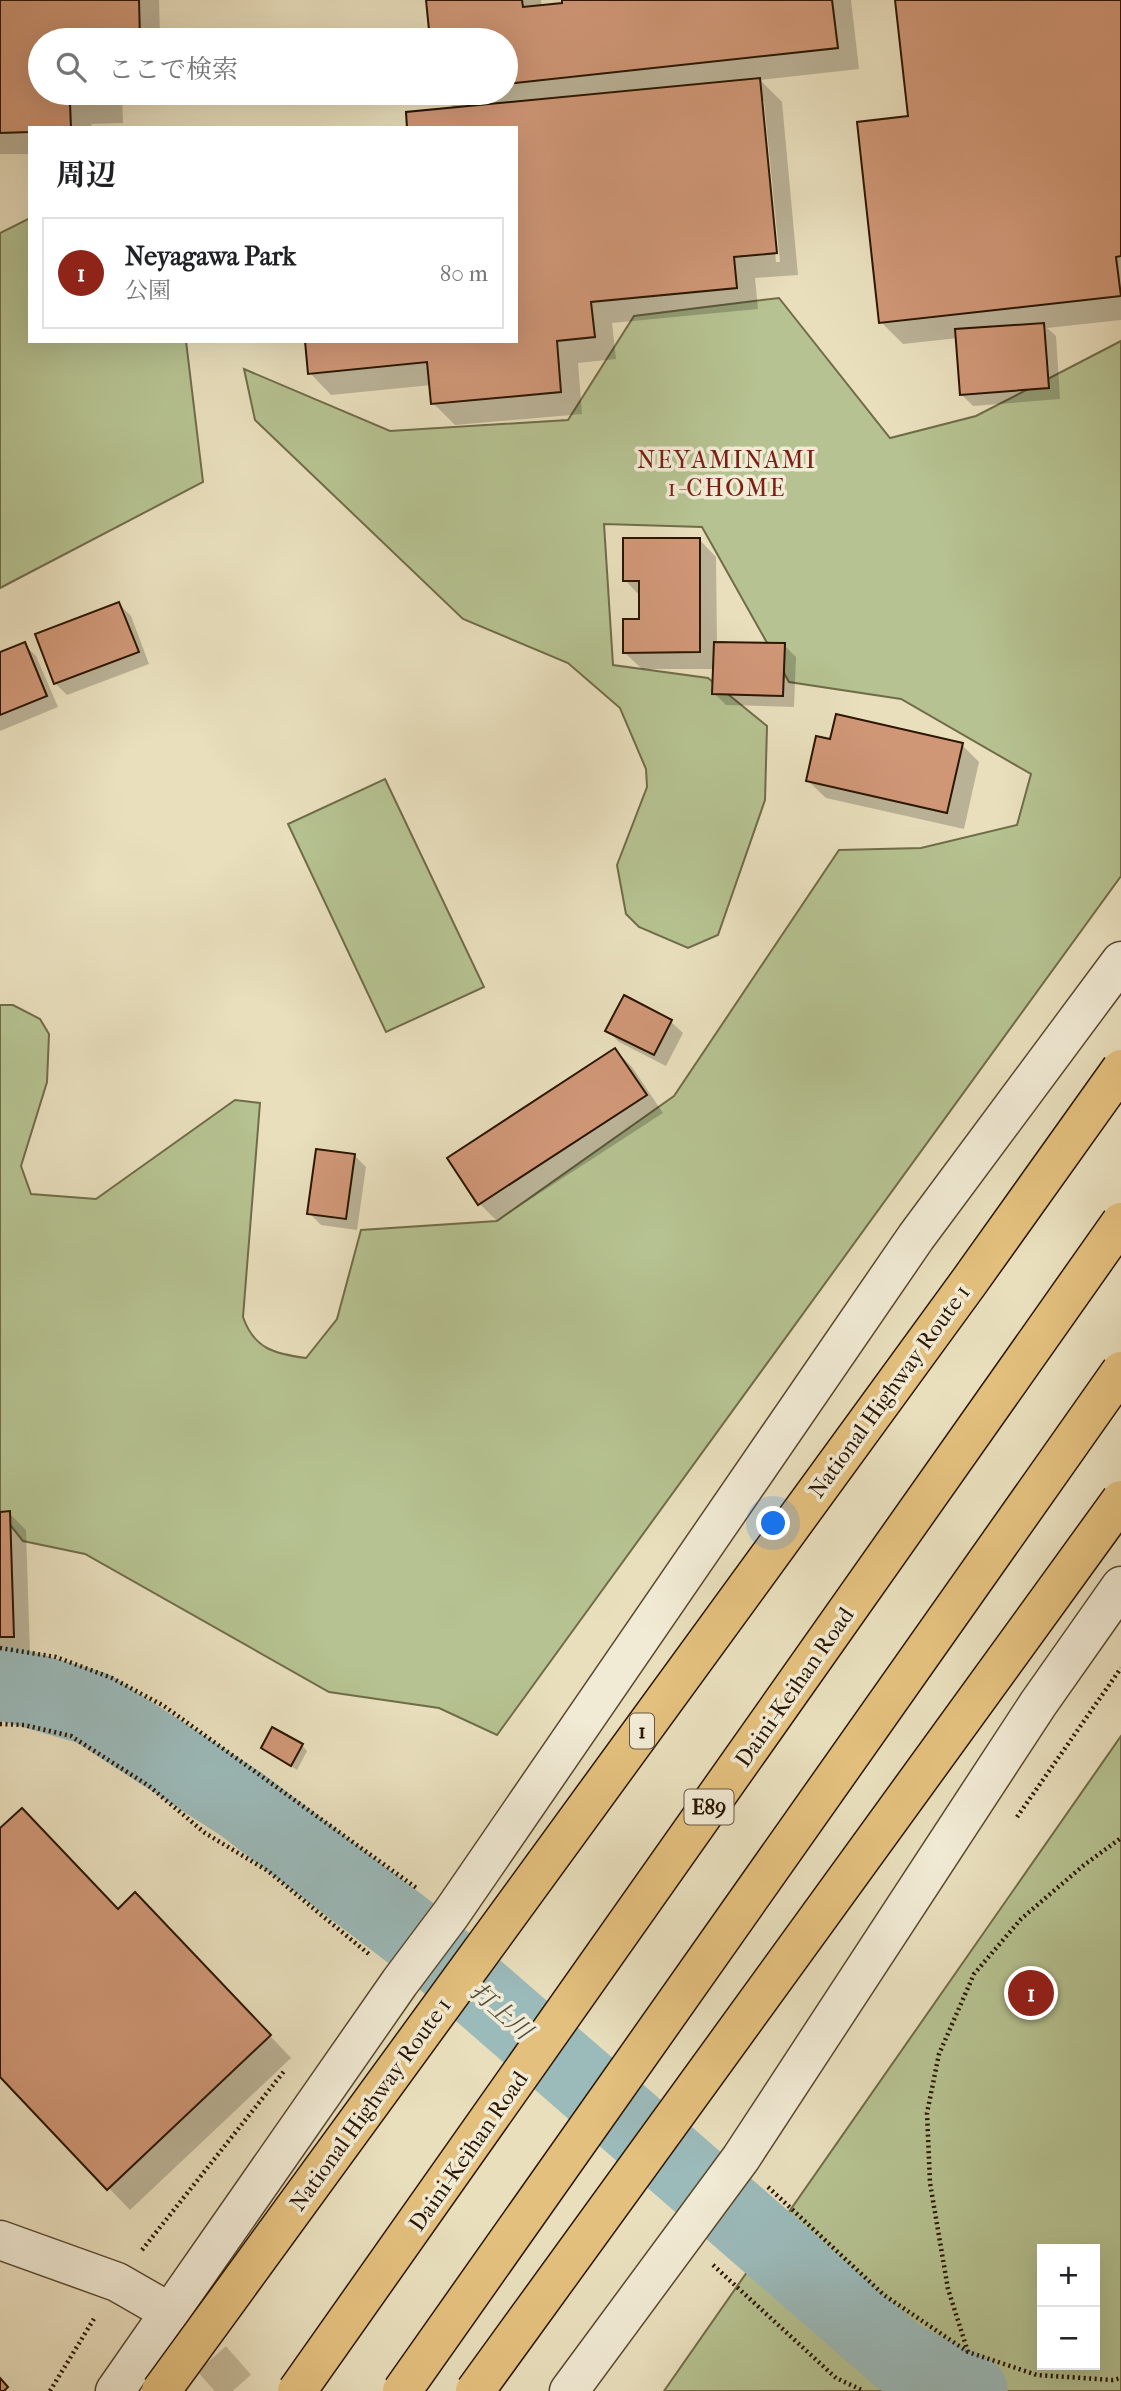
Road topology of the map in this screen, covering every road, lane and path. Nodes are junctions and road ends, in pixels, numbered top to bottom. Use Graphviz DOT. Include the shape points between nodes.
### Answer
graph roads {
  1 [pos="1121,961"];
  2 [pos="1121,1069"];
  3 [pos="1121,1222"];
  4 [pos="1121,1371"];
  5 [pos="1121,1500"];
  6 [pos="1121,1586"];
  7 [pos="0,1648"];
  8 [pos="0,1724"];
  9 [pos="1121,1838"];
  10 [pos="451,1914"];
  11 [pos="400,1982"];
  12 [pos="762,2182"];
  13 [pos="0,2240"];
  14 [pos="706,2259"];
  15 [pos="171,2312"];
  16 [pos="968,2352"];
  17 [pos="1121,2378"];
  18 [pos="115,2391"];
  19 [pos="161,2391"];
  20 [pos="297,2391"];
  21 [pos="402,2391"];
  22 [pos="475,2391"];
  23 [pos="569,2391"];
  24 [pos="864,2391"];
  1 -- 10 [label="street" via="916,1237"];
  2 -- 19 [label="highway, National Highway Route 1 / 1, bridge"];
  3 -- 20 [label="highway, Daini-Keihan Road / E89, bridge"];
  4 -- 21 [label="highway, bridge"];
  5 -- 22 [label="highway, bridge"];
  6 -- 23 [label="street" via="1038,1704 741,2158"];
  7 -- 10 [label="path" via="57,1657 112,1678 164,1706"];
  8 -- 11 [label="path" via="71,1736 149,1786 205,1833 268,1871"];
  9 -- 16 [label="path" via="1021,1919 974,1974 939,2054 928,2113 930,2183 948,2290"];
  10 -- 11 [label="street"];
  11 -- 15 [label="street"];
  12 -- 16 [label="path" via="884,2295"];
  13 -- 15 [label="street" via="117,2282"];
  14 -- 24 [label="path" via="836,2378"];
  15 -- 18 [label="street"];
  16 -- 17 [label="path" via="1037,2375"];
}
